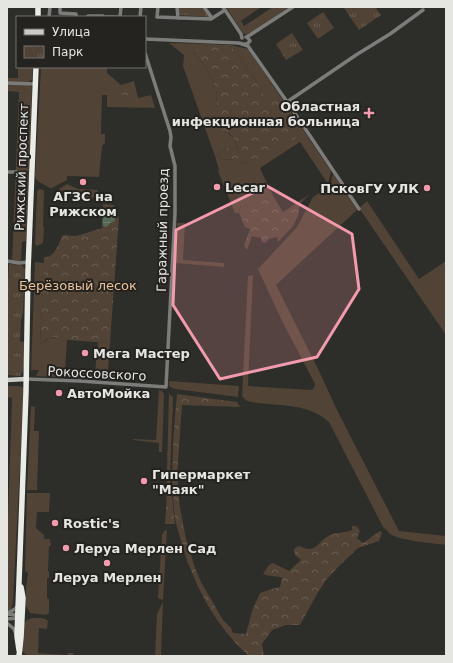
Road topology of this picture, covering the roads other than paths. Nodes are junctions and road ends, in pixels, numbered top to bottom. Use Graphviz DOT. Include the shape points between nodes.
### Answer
graph roads {
  1 [pos="60,7"];
  2 [pos="158,7"];
  3 [pos="177,7"];
  4 [pos="204,7"];
  5 [pos="293,7"];
  6 [pos="224,9"];
  7 [pos="423,10"];
  8 [pos="76,16"];
  9 [pos="178,18"];
  10 [pos="212,18"];
  11 [pos="246,38"];
  12 [pos="146,39"];
  13 [pos="236,43"];
  14 [pos="244,44"];
  15 [pos="250,48"];
  16 [pos="146,56"];
  17 [pos="36,68"];
  18 [pos="7,83"];
  19 [pos="35,84"];
  20 [pos="287,102"];
  21 [pos="7,172"];
  22 [pos="23,172"];
  23 [pos="359,209"];
  24 [pos="7,262"];
  25 [pos="28,262"];
  26 [pos="26,379"];
  27 [pos="7,380"];
  28 [pos="166,387"];
  29 [pos="19,581"];
  30 [pos="18,605"];
  31 [pos="7,614"];
  32 [pos="19,616"];
  33 [pos="7,619"];
  34 [pos="7,622"];
  35 [pos="16,636"];
  36 [pos="19,653"];
  1 -- 8 [label="street" via="60,13"];
  2 -- 9 [label="street" via="157,17"];
  3 -- 9 [label="street"];
  4 -- 10 [label="street"];
  5 -- 11 [label="street"];
  6 -- 10 [label="street"];
  6 -- 11 [label="street"];
  7 -- 20 [label="street"];
  9 -- 10 [label="street"];
  11 -- 13 [label="street"];
  11 -- 14 [label="street" via="247,44"];
  11 -- 15 [label="street"];
  12 -- 13 [label="street"];
  13 -- 14 [label="street"];
  14 -- 15 [label="street"];
  15 -- 20 [label="street"];
  16 -- 28 [label="street, Гаражный проезд" via="170,131 170,146 175,166"];
  17 -- 19 [label="highway, Рижский проспект"];
  18 -- 19 [label="street"];
  19 -- 25 [label="highway, Рижский проспект"];
  20 -- 23 [label="street"];
  21 -- 22 [label="street"];
  24 -- 25 [label="street"];
  25 -- 26 [label="highway, Рижский проспект"];
  26 -- 27 [label="main road"];
  26 -- 28 [label="street, Рокоссовского"];
  26 -- 29 [label="highway, Рижский проспект"];
  29 -- 30 [label="highway, Рижский проспект"];
  29 -- 32 [label="highway, Рижский проспект" via="23,598"];
  30 -- 31 [label="street"];
  30 -- 32 [label="highway, Рижский проспект"];
  31 -- 32 [label="street"];
  32 -- 33 [label="street"];
  32 -- 35 [label="highway, Рижский проспект"];
  32 -- 36 [label="highway, Рижский проспект"];
  34 -- 35 [label="street" via="14,629"];
  35 -- 36 [label="highway, Рижский проспект"];
}
